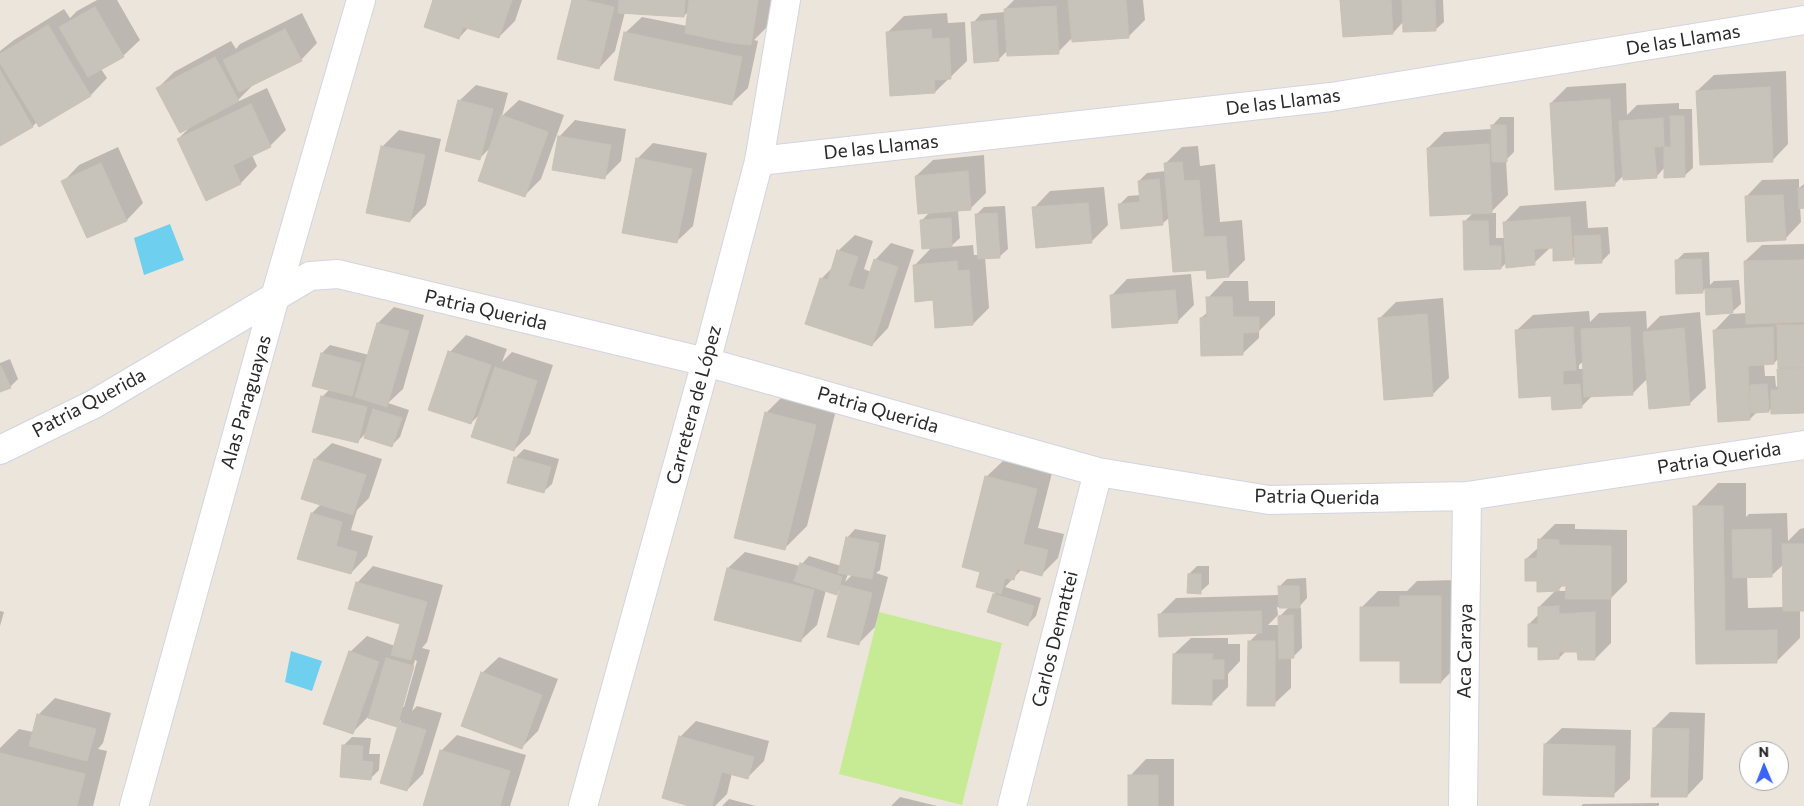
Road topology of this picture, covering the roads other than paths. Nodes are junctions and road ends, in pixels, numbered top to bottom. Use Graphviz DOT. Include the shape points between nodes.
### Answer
graph roads {
  1 [pos="362,0"];
  2 [pos="786,0"];
  3 [pos="1804,20"];
  4 [pos="759,161"];
  5 [pos="275,297"];
  6 [pos="706,362"];
  7 [pos="1804,445"];
  8 [pos="0,450"];
  9 [pos="1098,472"];
  10 [pos="1467,496"];
  11 [pos="134,806"];
  12 [pos="583,806"];
  13 [pos="1012,806"];
  14 [pos="1463,806"];
  1 -- 5 [label="street, Alas Paraguayas"];
  2 -- 4 [label="street, Carretera de López"];
  3 -- 4 [label="street, De las Llamas" via="1331,97"];
  4 -- 6 [label="street, Carretera de López"];
  5 -- 6 [label="street, Patria Querida" via="310,276 338,274"];
  5 -- 8 [label="street, Patria Querida" via="94,404"];
  5 -- 11 [label="street, Alas Paraguayas"];
  6 -- 9 [label="street, Patria Querida"];
  6 -- 12 [label="street, Carretera de López"];
  7 -- 10 [label="street, Patria Querida"];
  9 -- 10 [label="street, Patria Querida" via="1269,500"];
  9 -- 13 [label="street, Carlos Demattei"];
  10 -- 14 [label="street, Aca Caraya"];
}
